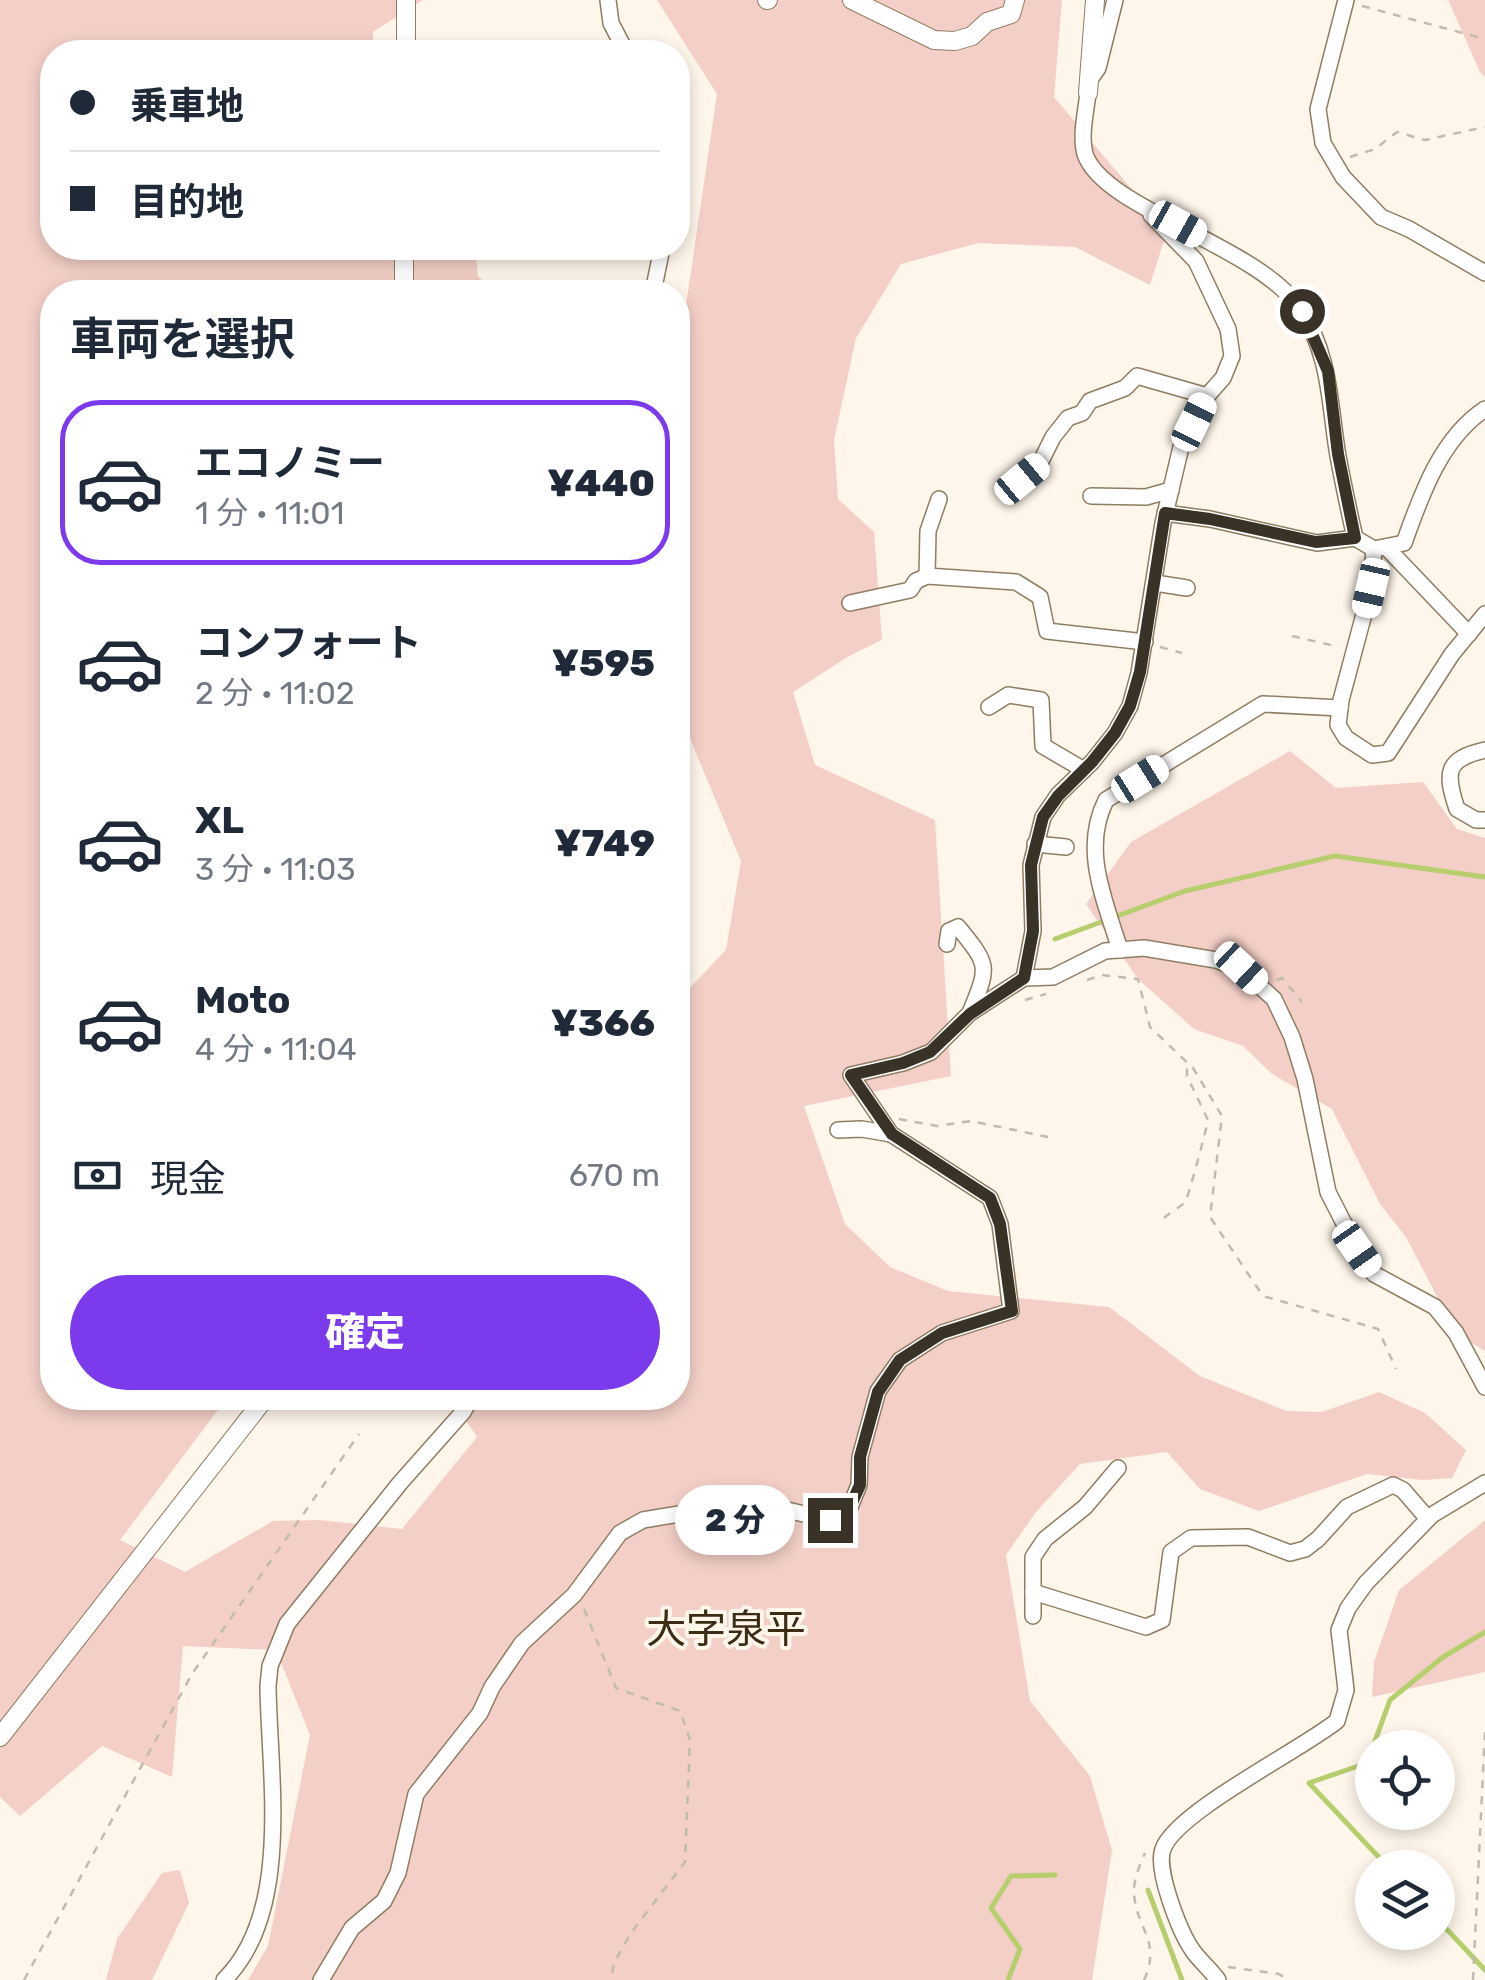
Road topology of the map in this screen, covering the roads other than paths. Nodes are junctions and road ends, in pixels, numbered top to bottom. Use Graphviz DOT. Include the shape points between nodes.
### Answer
graph roads {
  1 [pos="406,0"];
  2 [pos="608,0"];
  3 [pos="852,0"];
  4 [pos="1015,0"];
  5 [pos="1094,0"];
  6 [pos="1114,0"];
  7 [pos="1346,1"];
  8 [pos="406,40"];
  9 [pos="620,40"];
  10 [pos="1088,87"];
  11 [pos="1144,208"];
  12 [pos="1485,272"];
  13 [pos="1207,396"];
  14 [pos="1485,408"];
  15 [pos="1022,479"];
  16 [pos="1171,490"];
  17 [pos="1091,496"];
  18 [pos="939,499"];
  19 [pos="1165,513"];
  20 [pos="1355,538"];
  21 [pos="1380,548"];
  22 [pos="928,576"];
  23 [pos="1155,584"];
  24 [pos="1187,588"];
  25 [pos="850,603"];
  26 [pos="1485,614"];
  27 [pos="1468,634"];
  28 [pos="1145,642"];
  29 [pos="989,707"];
  30 [pos="1340,708"];
  31 [pos="1485,750"];
  32 [pos="1084,770"];
  33 [pos="1485,820"];
  34 [pos="1035,844"];
  35 [pos="1066,847"];
  36 [pos="947,944"];
  37 [pos="1120,950"];
  38 [pos="1017,982"];
  39 [pos="970,1014"];
  40 [pos="838,1130"];
  41 [pos="892,1134"];
  42 [pos="1485,1387"];
  43 [pos="255,1410"];
  44 [pos="464,1410"];
  45 [pos="1118,1468"];
  46 [pos="1485,1484"];
  47 [pos="1428,1519"];
  48 [pos="1033,1592"];
  49 [pos="1033,1616"];
  50 [pos="0,1737"];
  51 [pos="224,1980"];
  52 [pos="321,1980"];
  53 [pos="1218,1980"];
  1 -- 8 [label="street"];
  2 -- 9 [label="street"];
  3 -- 4 [label="street" via="934,40 972,36 1011,14"];
  5 -- 10 [label="street"];
  6 -- 10 [label="street"];
  7 -- 12 [label="street" via="1318,110 1324,144 1381,217"];
  10 -- 11 [label="street" via="1084,148 1090,166"];
  11 -- 13 [label="street" via="1196,261 1228,329 1232,356"];
  11 -- 20 [label="street" via="1235,254 1287,291 1302,311 1328,371"];
  13 -- 15 [label="street" via="1138,376 1118,397 1090,401 1068,418"];
  13 -- 16 [label="street" via="1181,447"];
  14 -- 21 [label="street" via="1455,435 1404,543"];
  16 -- 17 [label="street"];
  16 -- 19 [label="street"];
  18 -- 22 [label="street" via="928,531"];
  19 -- 20 [label="street" via="1316,542"];
  19 -- 23 [label="street"];
  20 -- 21 [label="street"];
  21 -- 27 [label="street"];
  21 -- 30 [label="street"];
  22 -- 25 [label="street" via="910,590"];
  22 -- 28 [label="street" via="1016,582 1040,597 1047,631"];
  23 -- 24 [label="street"];
  23 -- 28 [label="street"];
  26 -- 27 [label="street"];
  27 -- 30 [label="street" via="1388,753 1372,755 1346,738 1338,725"];
  28 -- 32 [label="street" via="1130,706"];
  29 -- 32 [label="street" via="1008,695 1042,700 1044,746"];
  30 -- 37 [label="street" via="1263,704 1106,800 1097,817 1094,860"];
  31 -- 33 [label="street" via="1464,754 1448,782 1457,808"];
  32 -- 34 [label="street" via="1043,817"];
  34 -- 35 [label="street"];
  34 -- 38 [label="street" via="1033,931"];
  36 -- 39 [label="street" via="949,931 958,927 983,958 984,977"];
  37 -- 38 [label="street" via="1054,977"];
  37 -- 42 [label="street" via="1216,960 1241,968 1274,999 1299,1057 1328,1192 1357,1249 1374,1274 1435,1306"];
  38 -- 39 [label="street"];
  39 -- 41 [label="street" via="930,1052 851,1075"];
  40 -- 41 [label="street"];
  41 -- 52 [label="street" via="990,1198 1012,1311 942,1333 900,1360 878,1392 860,1457 860,1485 850,1507 830,1520 752,1502 643,1520 620,1532 574,1596 522,1643 480,1713 416,1794 398,1873 384,1901 352,1928"];
  43 -- 50 [label="street"];
  44 -- 51 [label="street" via="286,1624 268,1686 272,1854 263,1907 243,1961"];
  45 -- 48 [label="street" via="1085,1508 1045,1539 1033,1557"];
  46 -- 47 [label="street"];
  47 -- 48 [label="street" via="1393,1484 1347,1507 1305,1549 1290,1553 1248,1538 1191,1538 1171,1552 1162,1620 1146,1626"];
  47 -- 53 [label="street" via="1348,1608 1339,1630 1346,1690 1337,1722 1197,1814 1171,1834 1161,1852 1164,1881 1192,1951"];
  48 -- 49 [label="street"];
}
